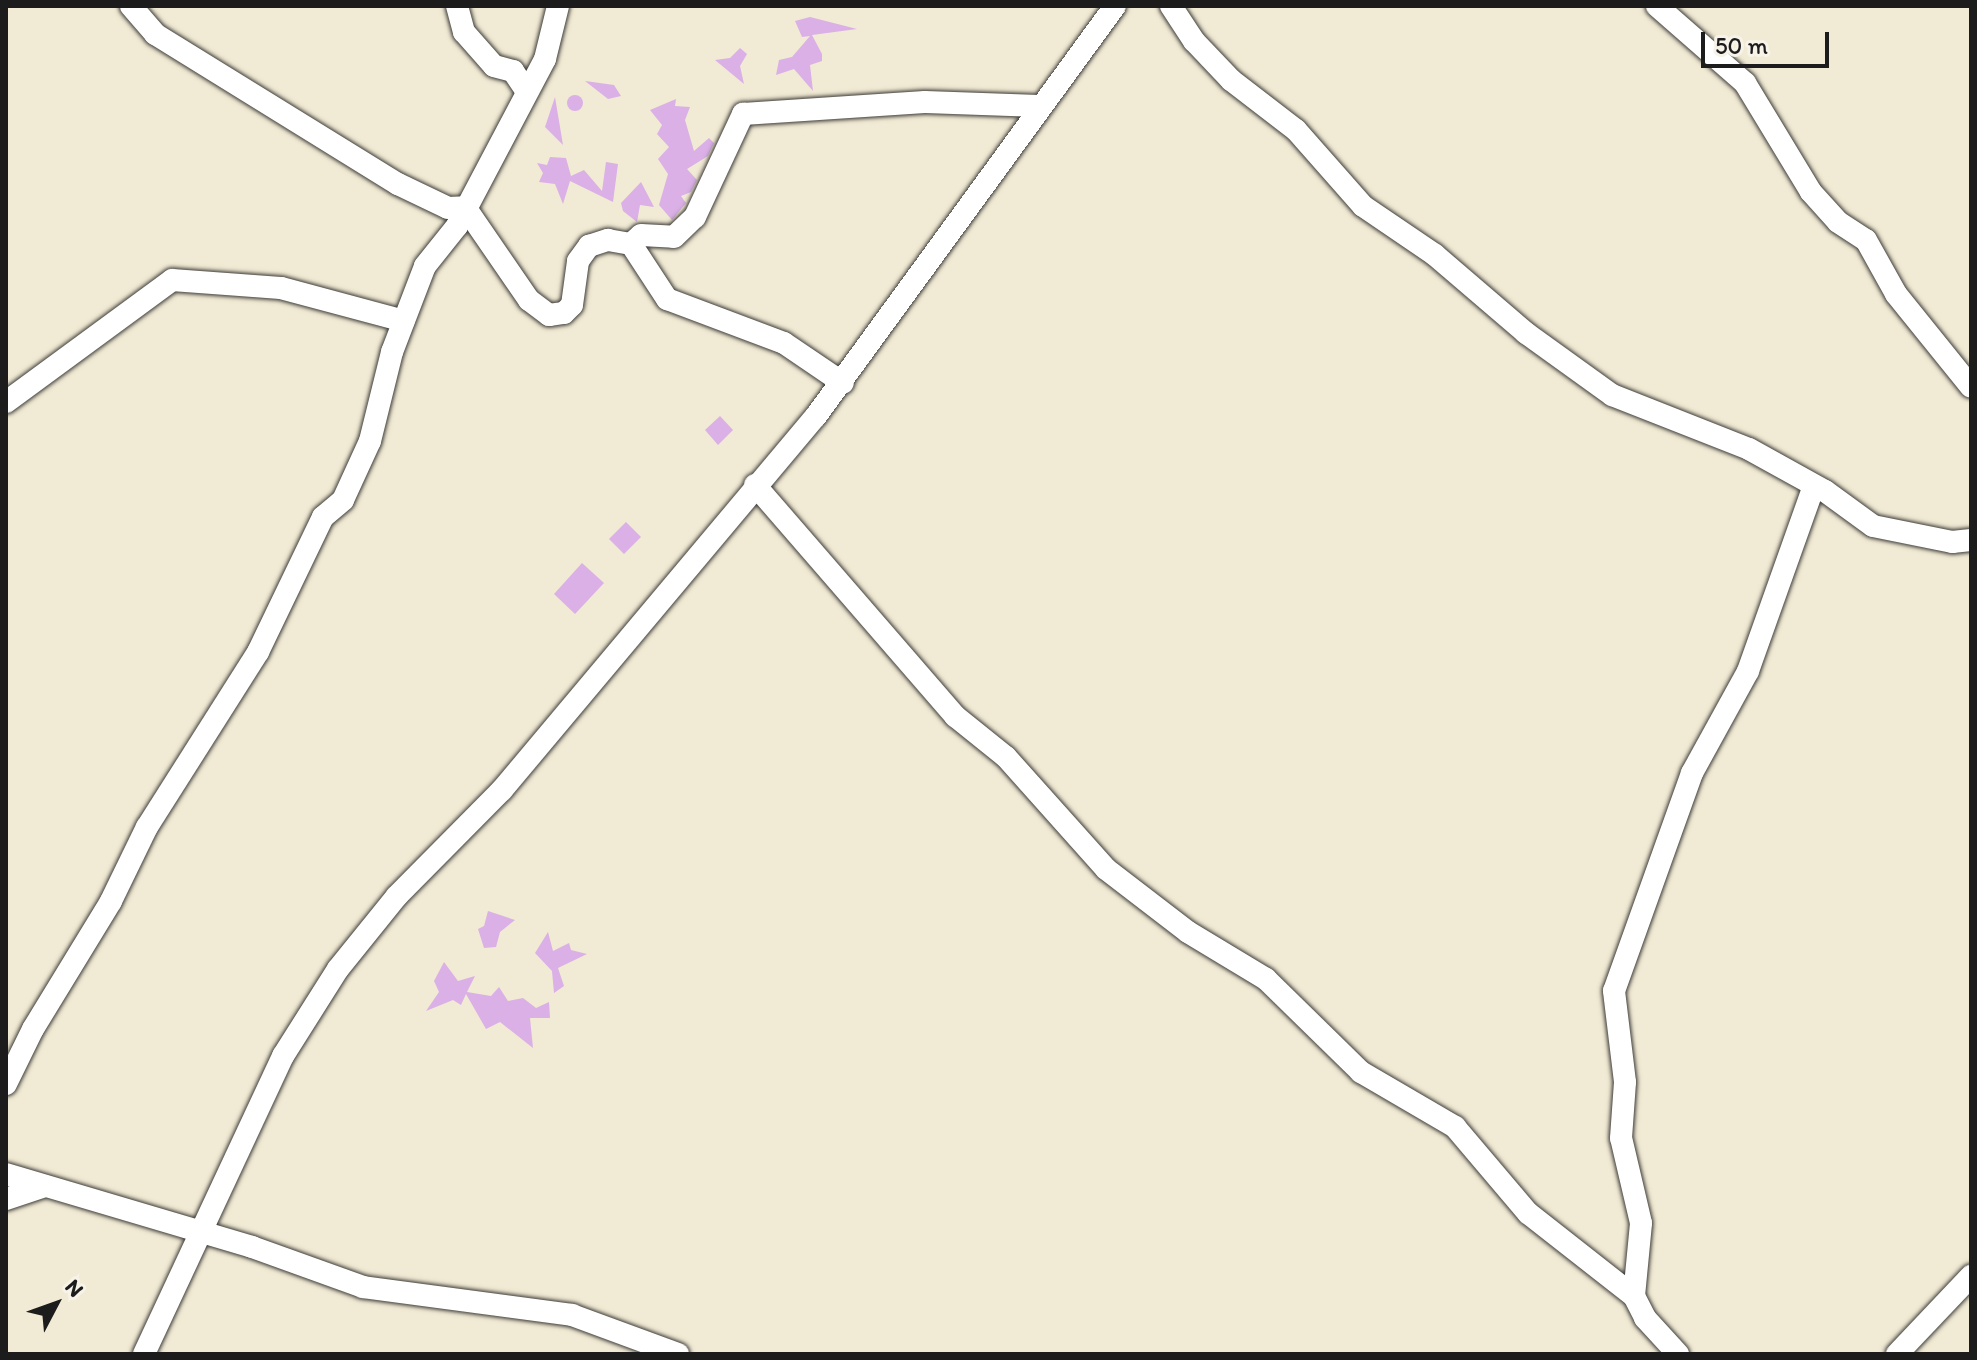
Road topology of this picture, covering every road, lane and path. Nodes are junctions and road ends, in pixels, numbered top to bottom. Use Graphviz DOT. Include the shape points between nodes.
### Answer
graph roads {
  1 [pos="131,6"];
  2 [pos="457,6"];
  3 [pos="558,6"];
  4 [pos="1115,6"];
  5 [pos="1171,6"];
  6 [pos="1657,6"];
  7 [pos="527,92"];
  8 [pos="1039,106"];
  9 [pos="465,207"];
  10 [pos="631,244"];
  11 [pos="404,321"];
  12 [pos="843,383"];
  13 [pos="1971,387"];
  14 [pos="6,402"];
  15 [pos="755,485"];
  16 [pos="1814,486"];
  17 [pos="1971,540"];
  18 [pos="6,1084"];
  19 [pos="6,1174"];
  20 [pos="45,1186"];
  21 [pos="6,1199"];
  22 [pos="198,1231"];
  23 [pos="1971,1276"];
  24 [pos="1634,1296"];
  25 [pos="144,1354"];
  26 [pos="678,1354"];
  27 [pos="1678,1354"];
  28 [pos="1897,1354"];
  1 -- 9 [label="street" via="155,34 398,184 448,208"];
  2 -- 7 [label="street" via="464,32 494,66 513,71"];
  3 -- 7 [label="street" via="545,59"];
  4 -- 8 [label="street"];
  5 -- 16 [label="street" via="1194,41 1231,80 1296,130 1363,206 1435,255 1526,333 1612,395 1715,434"];
  6 -- 13 [label="street" via="1745,83 1817,200 1866,240 1896,294"];
  7 -- 9 [label="street"];
  8 -- 10 [label="street" via="925,102 743,114 695,217 674,237 641,235"];
  8 -- 12 [label="street"];
  9 -- 10 [label="street" via="529,300 549,315 564,313 572,305 578,261 589,246 608,240"];
  9 -- 11 [label="street" via="457,226 425,266"];
  10 -- 12 [label="street" via="667,299 784,343"];
  11 -- 14 [label="street" via="281,288 172,280"];
  11 -- 18 [label="street" via="385,397 343,500 323,517 258,652 147,827 111,901"];
  12 -- 15 [label="street"];
  15 -- 22 [label="street" via="502,790 397,896 338,969 283,1056"];
  15 -- 24 [label="street" via="955,716 1006,757 1106,869 1188,932 1266,979 1361,1072 1455,1127 1528,1213"];
  16 -- 17 [label="street" via="1873,526 1952,542"];
  16 -- 24 [label="street" via="1742,686 1692,773 1614,991 1625,1082 1621,1138 1641,1223"];
  19 -- 20 [label="street"];
  20 -- 21 [label="street"];
  20 -- 22 [label="street"];
  22 -- 25 [label="street"];
  22 -- 26 [label="street" via="363,1287 572,1315"];
  23 -- 28 [label="street"];
  24 -- 27 [label="street" via="1645,1318"];
}
